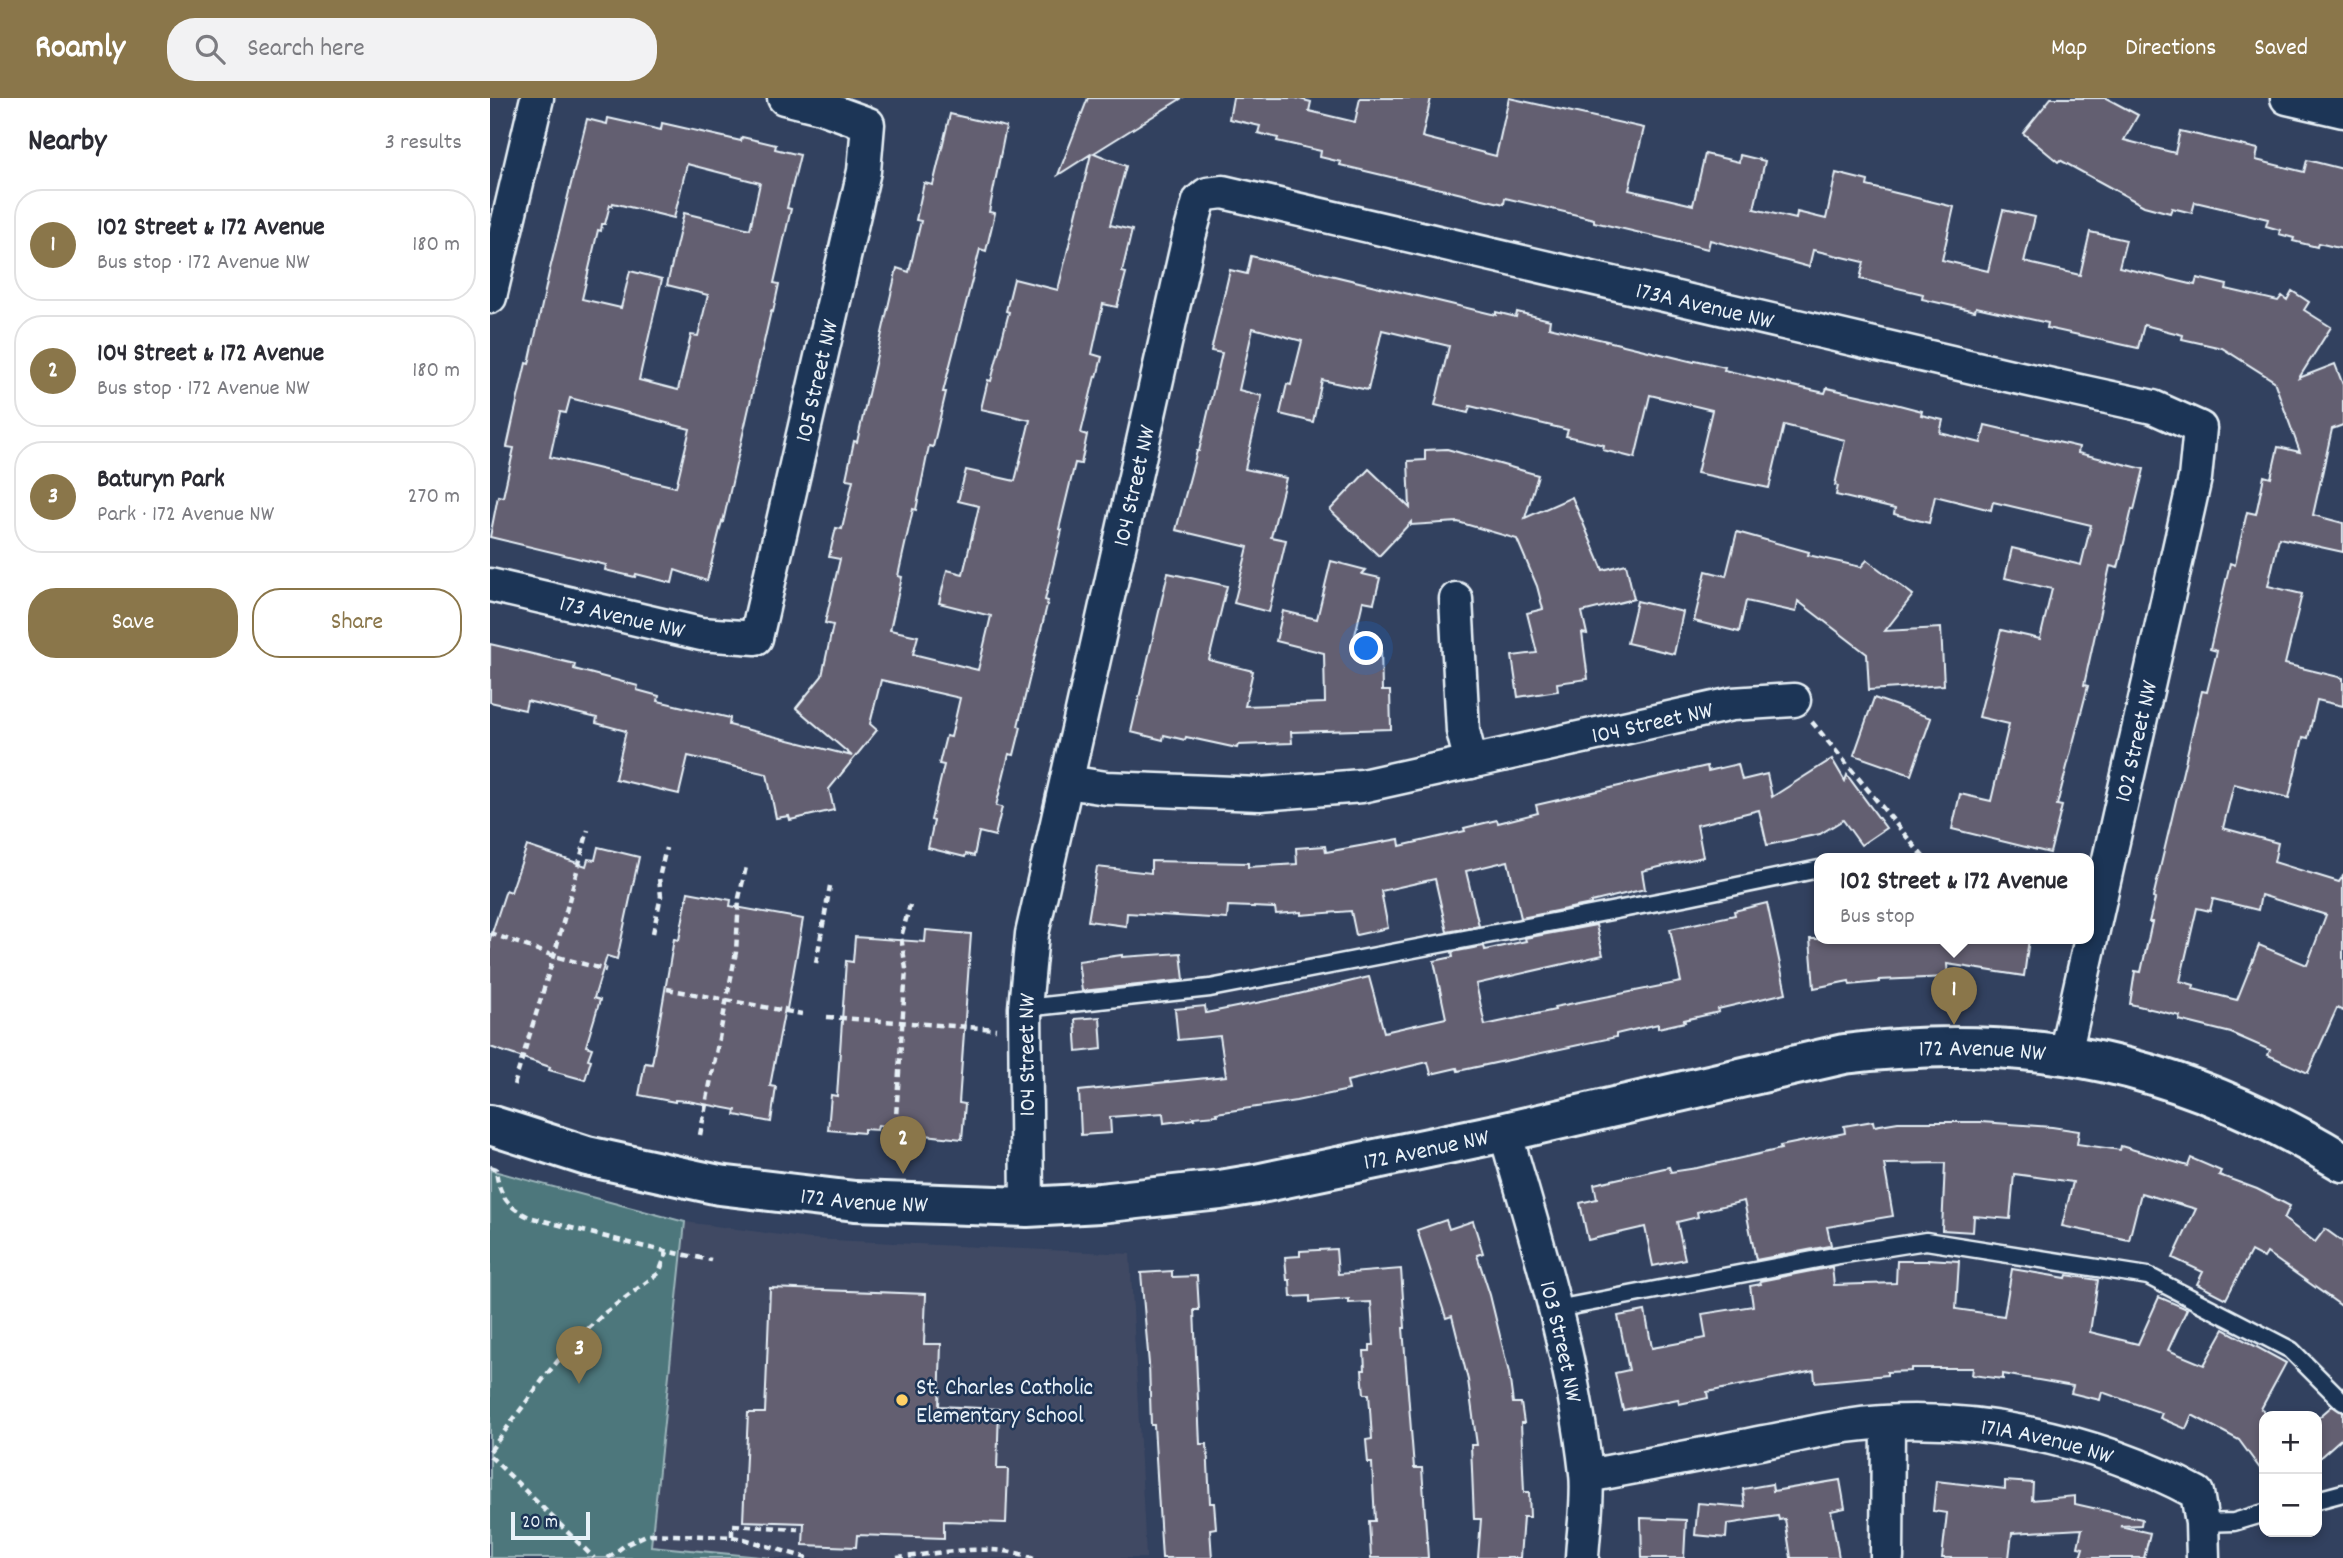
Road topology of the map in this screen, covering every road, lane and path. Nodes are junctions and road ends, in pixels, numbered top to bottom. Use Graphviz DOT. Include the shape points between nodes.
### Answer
graph roads {
  1 [pos="537,98"];
  2 [pos="784,98"];
  3 [pos="2287,98"];
  4 [pos="2343,111"];
  5 [pos="1207,194"];
  6 [pos="490,296"];
  7 [pos="2200,428"];
  8 [pos="490,585"];
  9 [pos="1456,599"];
  10 [pos="756,638"];
  11 [pos="1794,700"];
  12 [pos="1471,762"];
  13 [pos="1067,782"];
  14 [pos="588,830"];
  15 [pos="666,848"];
  16 [pos="1920,853"];
  17 [pos="746,867"];
  18 [pos="1814,870"];
  19 [pos="2096,874"];
  20 [pos="830,886"];
  21 [pos="910,905"];
  22 [pos="490,933"];
  23 [pos="653,933"];
  24 [pos="2084,944"];
  25 [pos="554,956"];
  26 [pos="816,964"];
  27 [pos="606,970"];
  28 [pos="667,989"];
  29 [pos="727,1001"];
  30 [pos="1025,1008"];
  31 [pos="803,1014"];
  32 [pos="827,1017"];
  33 [pos="903,1022"];
  34 [pos="996,1029"];
  35 [pos="2065,1054"];
  36 [pos="514,1085"];
  37 [pos="490,1125"];
  38 [pos="1505,1132"];
  39 [pos="700,1135"];
  40 [pos="893,1161"];
  41 [pos="2343,1162"];
  42 [pos="490,1167"];
  43 [pos="1027,1207"];
  44 [pos="667,1252"];
  45 [pos="711,1260"];
  46 [pos="1556,1309"];
  47 [pos="2343,1402"];
  48 [pos="1888,1423"];
  49 [pos="490,1451"];
  50 [pos="490,1456"];
  51 [pos="1587,1476"];
  52 [pos="2343,1493"];
  53 [pos="2322,1499"];
  54 [pos="2199,1508"];
  55 [pos="2259,1514"];
  56 [pos="798,1529"];
  57 [pos="732,1537"];
  58 [pos="594,1558"];
  59 [pos="608,1558"];
  60 [pos="807,1558"];
  61 [pos="897,1558"];
  62 [pos="1034,1558"];
  63 [pos="1582,1558"];
  64 [pos="1886,1558"];
  65 [pos="2203,1558"];
  1 -- 6 [label="street"];
  2 -- 10 [label="street, 105 Street NW" via="868,124 864,171"];
  3 -- 4 [label="street"];
  5 -- 7 [label="street, 173A Avenue NW" via="1223,192 2153,407"];
  5 -- 13 [label="street, 104 Street NW" via="1199,201 1189,237"];
  7 -- 19 [label="street, 102 Street NW" via="2195,478"];
  8 -- 10 [label="street, 173 Avenue NW" via="701,634"];
  9 -- 12 [label="street" via="1463,731"];
  11 -- 12 [label="street, 104 Street NW" via="1732,704"];
  11 -- 16 [label="path"];
  12 -- 13 [label="street, 104 Street NW" via="1362,786 1260,794 1106,788"];
  13 -- 30 [label="street, 104 Street NW" via="1032,934"];
  14 -- 25 [label="path"];
  15 -- 23 [label="path"];
  17 -- 29 [label="path"];
  18 -- 30 [label="lane" via="1210,988"];
  20 -- 26 [label="path"];
  21 -- 33 [label="path" via="901,937 906,969"];
  22 -- 25 [label="path"];
  24 -- 35 [label="street, 102 Street NW"];
  25 -- 27 [label="path"];
  25 -- 36 [label="path"];
  28 -- 29 [label="path"];
  29 -- 31 [label="path"];
  29 -- 39 [label="path"];
  30 -- 43 [label="street, 104 Street NW"];
  32 -- 33 [label="path"];
  33 -- 34 [label="path"];
  33 -- 40 [label="path"];
  35 -- 38 [label="street, 172 Avenue NW" via="1936,1046 1844,1054"];
  35 -- 41 [label="street, 172 Avenue NW" via="2198,1089 2298,1134"];
  37 -- 43 [label="street, 172 Avenue NW" via="587,1156 719,1185 855,1201"];
  38 -- 43 [label="street, 172 Avenue NW" via="1220,1190"];
  38 -- 46 [label="street, 103 Street NW"];
  42 -- 44 [label="path" via="496,1169 502,1196 529,1217"];
  44 -- 45 [label="path"];
  44 -- 49 [label="path" via="659,1273 573,1343"];
  46 -- 47 [label="lane" via="1926,1241 2148,1276 2291,1350"];
  46 -- 51 [label="street, 103 Street NW"];
  48 -- 51 [label="street, 171A Avenue NW" via="1848,1426"];
  48 -- 54 [label="street, 171A Avenue NW" via="1965,1425 2044,1437 2162,1474"];
  48 -- 64 [label="street"];
  50 -- 58 [label="path"];
  51 -- 63 [label="street, 103 Street NW"];
  52 -- 53 [label="lane"];
  54 -- 55 [label="lane" via="2234,1522"];
  54 -- 65 [label="street"];
  56 -- 57 [label="path" via="732,1525"];
  57 -- 59 [label="path" via="648,1534"];
  57 -- 60 [label="path"];
  61 -- 62 [label="path" via="999,1550"];
}
